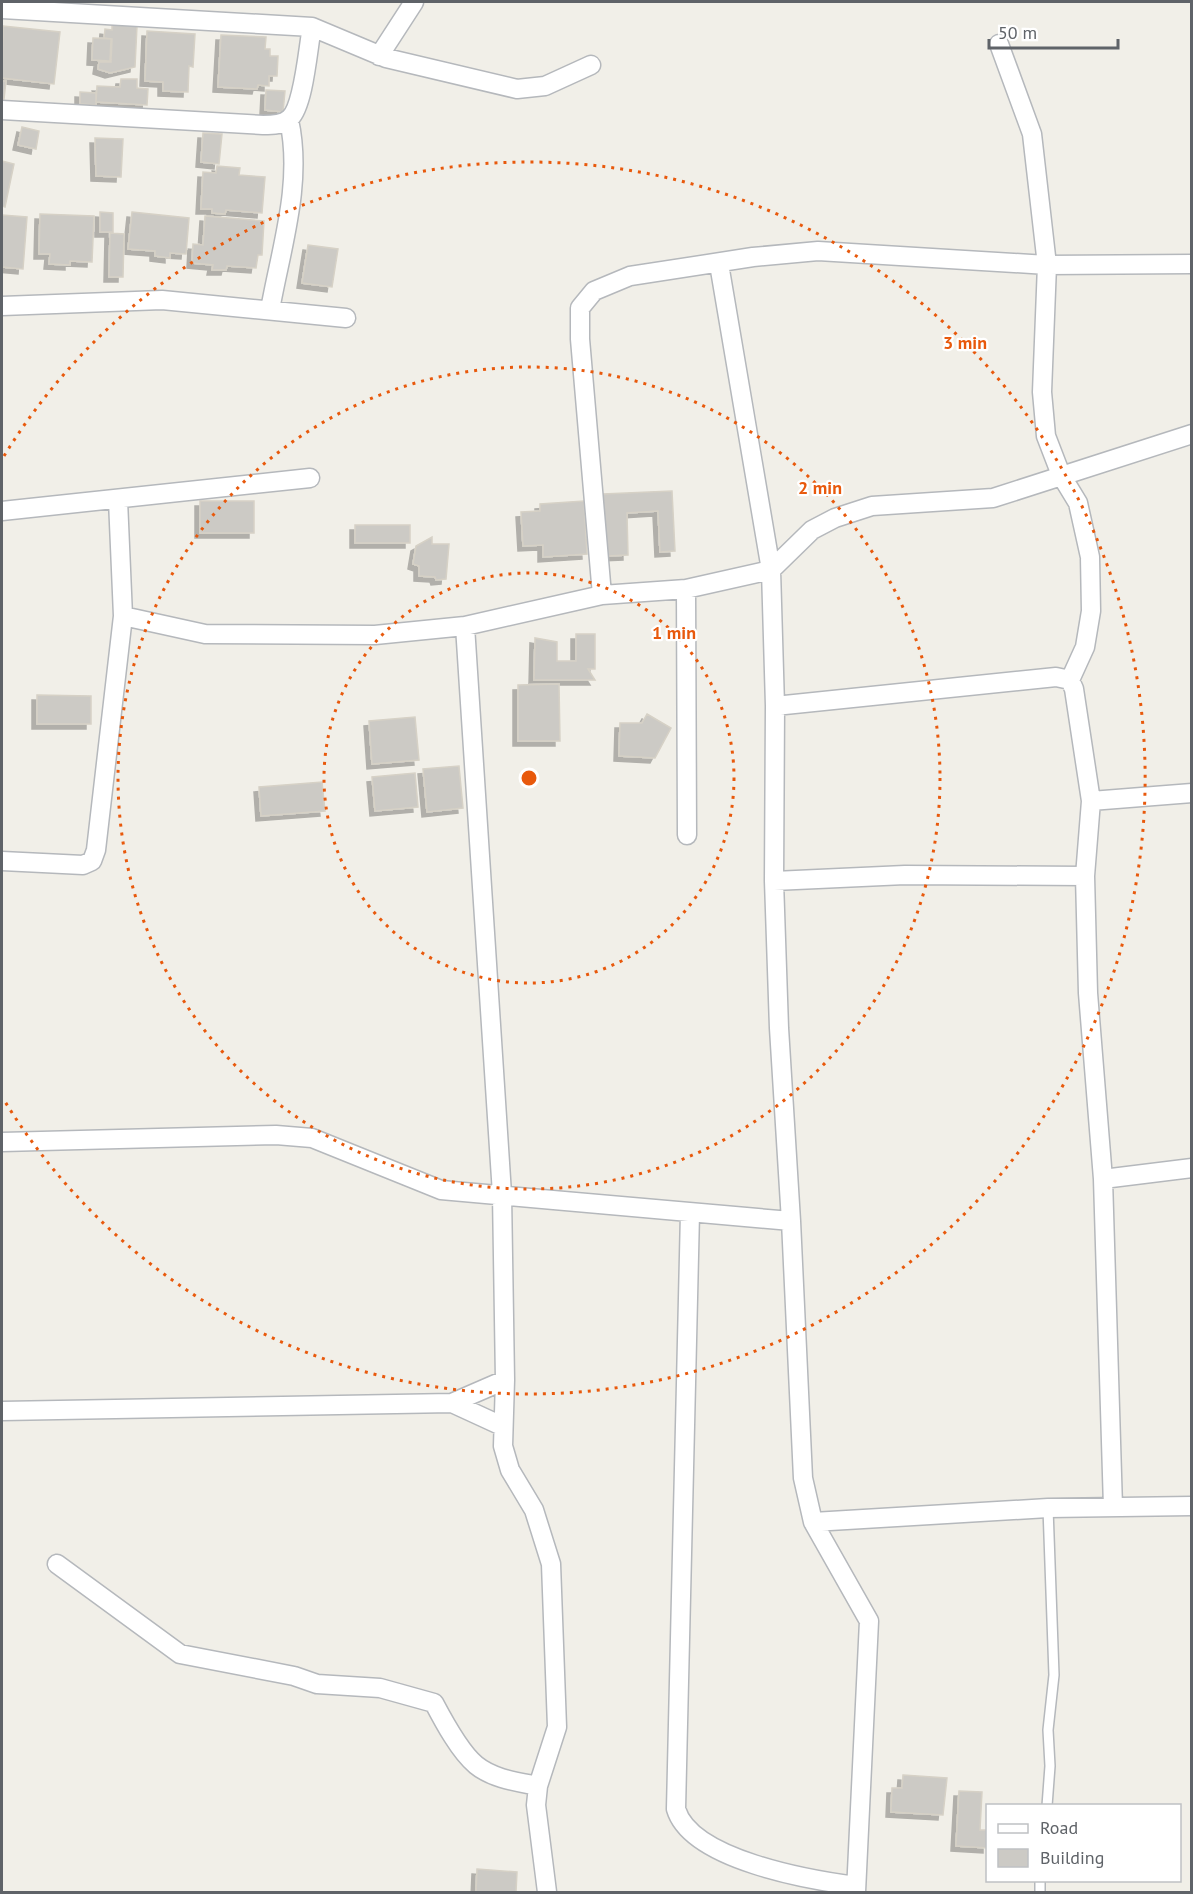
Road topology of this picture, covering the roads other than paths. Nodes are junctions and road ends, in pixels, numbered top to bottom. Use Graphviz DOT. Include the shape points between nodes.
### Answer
graph roads {
  1 [pos="414,2"];
  2 [pos="2,9"];
  3 [pos="312,27"];
  4 [pos="999,44"];
  5 [pos="378,56"];
  6 [pos="591,66"];
  7 [pos="2,110"];
  8 [pos="289,120"];
  9 [pos="718,264"];
  10 [pos="1191,264"];
  11 [pos="1047,265"];
  12 [pos="2,306"];
  13 [pos="270,310"];
  14 [pos="346,318"];
  15 [pos="1191,434"];
  16 [pos="1061,475"];
  17 [pos="310,478"];
  18 [pos="118,500"];
  19 [pos="2,511"];
  20 [pos="771,570"];
  21 [pos="686,589"];
  22 [pos="602,595"];
  23 [pos="123,616"];
  24 [pos="465,626"];
  25 [pos="1070,680"];
  26 [pos="775,706"];
  27 [pos="1191,793"];
  28 [pos="1091,801"];
  29 [pos="687,835"];
  30 [pos="2,861"];
  31 [pos="1085,876"];
  32 [pos="774,881"];
  33 [pos="2,1142"];
  34 [pos="1191,1168"];
  35 [pos="1103,1179"];
  36 [pos="502,1194"];
  37 [pos="690,1213"];
  38 [pos="791,1221"];
  39 [pos="505,1380"];
  40 [pos="452,1403"];
  41 [pos="2,1411"];
  42 [pos="502,1426"];
  43 [pos="1191,1506"];
  44 [pos="1113,1507"];
  45 [pos="1048,1508"];
  46 [pos="813,1522"];
  47 [pos="57,1564"];
  48 [pos="538,1786"];
  49 [pos="1047,1804"];
  50 [pos="856,1889"];
  51 [pos="547,1893"];
  1 -- 5 [label="street"];
  2 -- 3 [label="street"];
  3 -- 5 [label="street"];
  3 -- 8 [label="street" via="300,95"];
  4 -- 11 [label="street" via="1032,134"];
  5 -- 6 [label="street" via="517,89 545,86"];
  7 -- 8 [label="street" via="263,125"];
  8 -- 13 [label="street" via="294,169"];
  9 -- 11 [label="street" via="818,251"];
  9 -- 20 [label="street"];
  9 -- 22 [label="street" via="630,276 594,291 580,308"];
  10 -- 11 [label="street"];
  11 -- 16 [label="street" via="1042,392 1046,436"];
  12 -- 13 [label="street" via="162,300"];
  13 -- 14 [label="street"];
  15 -- 16 [label="street"];
  16 -- 20 [label="street" via="993,498 893,504 853,512 812,530"];
  16 -- 25 [label="street" via="1078,502 1090,557 1091,611 1085,647"];
  17 -- 18 [label="street"];
  18 -- 19 [label="street"];
  18 -- 23 [label="street"];
  20 -- 21 [label="street"];
  20 -- 26 [label="street"];
  21 -- 22 [label="street"];
  21 -- 29 [label="street"];
  22 -- 24 [label="street"];
  23 -- 24 [label="street" via="205,634 375,635"];
  23 -- 30 [label="street" via="92,861 83,865"];
  24 -- 36 [label="street"];
  25 -- 26 [label="street" via="1056,677"];
  25 -- 28 [label="street"];
  26 -- 32 [label="street"];
  27 -- 28 [label="street"];
  28 -- 31 [label="street"];
  31 -- 32 [label="street" via="905,875"];
  31 -- 35 [label="street" via="1088,993"];
  32 -- 38 [label="street"];
  33 -- 36 [label="street" via="276,1135 312,1138 441,1190"];
  34 -- 35 [label="street"];
  35 -- 44 [label="street"];
  36 -- 37 [label="street"];
  36 -- 39 [label="street"];
  37 -- 38 [label="street"];
  37 -- 50 [label="street" via="676,1809 690,1833 740,1860"];
  38 -- 46 [label="street" via="803,1478"];
  39 -- 40 [label="street"];
  39 -- 42 [label="street"];
  40 -- 41 [label="street"];
  40 -- 42 [label="street"];
  42 -- 48 [label="street" via="510,1470 534,1510 551,1563 557,1727"];
  43 -- 44 [label="street"];
  44 -- 45 [label="street"];
  45 -- 46 [label="street"];
  45 -- 49 [label="lane" via="1054,1675 1048,1730"];
  46 -- 50 [label="street" via="869,1621"];
  47 -- 48 [label="street" via="180,1654 317,1684 380,1688 434,1703 476,1765 507,1780"];
  48 -- 51 [label="street" via="536,1805"];
}
